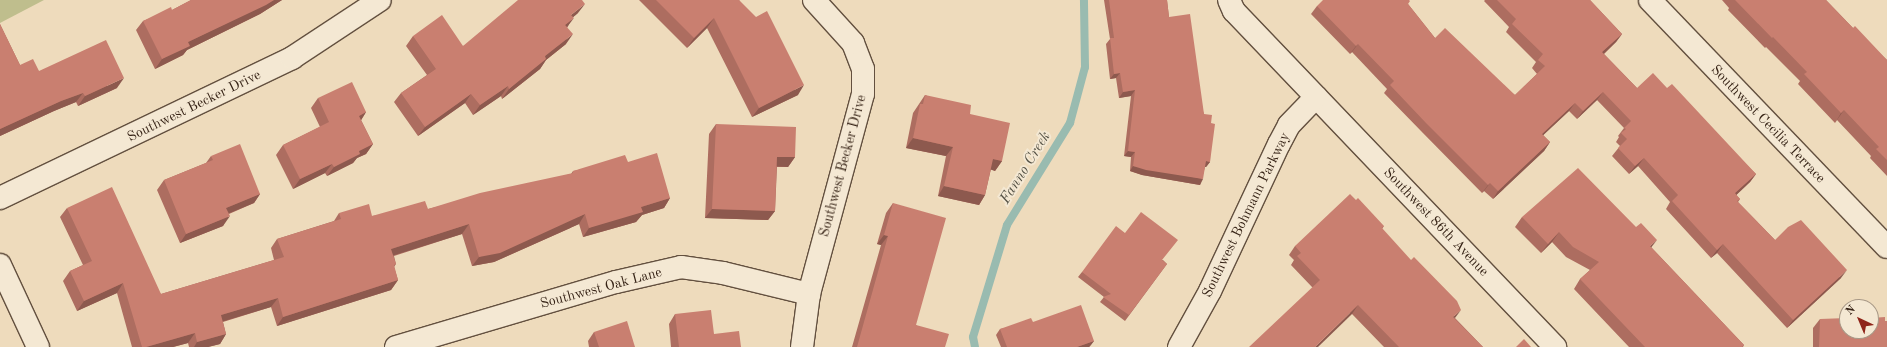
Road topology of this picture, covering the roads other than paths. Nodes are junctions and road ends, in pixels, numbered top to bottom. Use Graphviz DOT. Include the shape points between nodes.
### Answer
graph roads {
  1 [pos="380,0"];
  2 [pos="814,0"];
  3 [pos="1229,0"];
  4 [pos="1650,0"];
  5 [pos="1316,97"];
  6 [pos="0,198"];
  7 [pos="1887,247"];
  8 [pos="0,265"];
  9 [pos="809,294"];
  10 [pos="38,347"];
  11 [pos="396,347"];
  12 [pos="802,347"];
  13 [pos="1179,347"];
  14 [pos="1556,347"];
  1 -- 6 [label="street, Southwest Becker Drive" via="292,58"];
  2 -- 9 [label="street, Southwest Becker Drive" via="853,43 863,69 863,94"];
  3 -- 5 [label="street" via="1234,11"];
  4 -- 7 [label="street, Southwest Cecilia Terrace"];
  5 -- 13 [label="street, Southwest Bohmann Parkway" via="1289,125 1210,291"];
  5 -- 14 [label="street, Southwest 86th Avenue"];
  8 -- 10 [label="street"];
  9 -- 11 [label="street, Southwest Oak Lane" via="723,273 681,266 616,282"];
  9 -- 12 [label="street, Southwest Becker Drive"];
}
